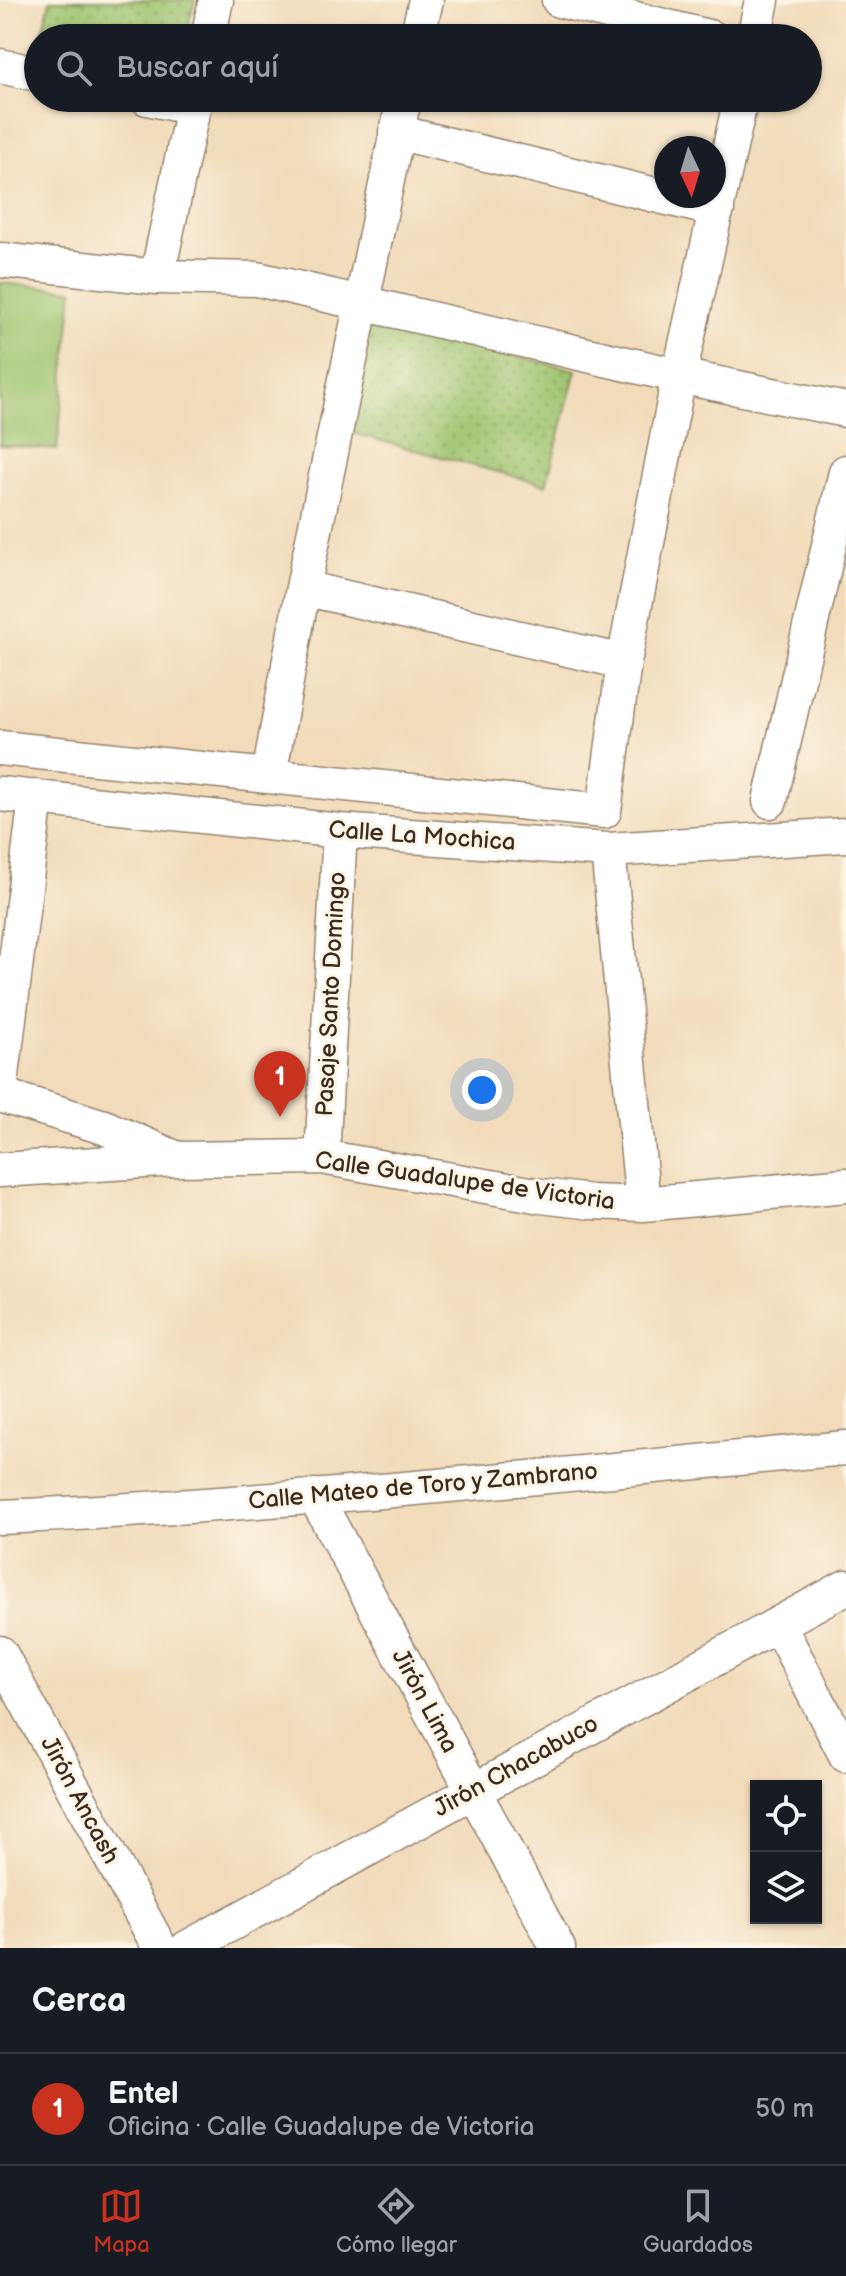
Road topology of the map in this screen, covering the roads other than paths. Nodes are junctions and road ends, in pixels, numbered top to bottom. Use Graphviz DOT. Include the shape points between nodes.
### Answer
graph roads {
  1 [pos="216,0"];
  2 [pos="426,0"];
  3 [pos="559,0"];
  4 [pos="762,0"];
  5 [pos="211,24"];
  6 [pos="420,24"];
  7 [pos="656,24"];
  8 [pos="757,24"];
  9 [pos="0,66"];
  10 [pos="24,71"];
  11 [pos="192,112"];
  12 [pos="401,112"];
  13 [pos="738,112"];
  14 [pos="396,132"];
  15 [pos="717,210"];
  16 [pos="0,260"];
  17 [pos="157,277"];
  18 [pos="360,304"];
  19 [pos="679,376"];
  20 [pos="846,410"];
  21 [pos="846,472"];
  22 [pos="303,588"];
  23 [pos="624,662"];
  24 [pos="0,748"];
  25 [pos="269,776"];
  26 [pos="0,794"];
  27 [pos="36,797"];
  28 [pos="770,801"];
  29 [pos="340,831"];
  30 [pos="846,835"];
  31 [pos="608,850"];
  32 [pos="0,1093"];
  33 [pos="322,1157"];
  34 [pos="177,1159"];
  35 [pos="0,1170"];
  36 [pos="846,1185"];
  37 [pos="643,1204"];
  38 [pos="846,1448"];
  39 [pos="315,1496"];
  40 [pos="0,1517"];
  41 [pos="846,1587"];
  42 [pos="778,1624"];
  43 [pos="0,1653"];
  44 [pos="846,1755"];
  45 [pos="473,1790"];
  46 [pos="160,1948"];
  47 [pos="187,1948"];
  48 [pos="558,1948"];
  1 -- 5 [label="street"];
  2 -- 6 [label="street"];
  3 -- 7 [label="street"];
  4 -- 8 [label="street"];
  9 -- 10 [label="street"];
  11 -- 17 [label="street"];
  12 -- 14 [label="street"];
  13 -- 15 [label="street"];
  14 -- 15 [label="street"];
  14 -- 18 [label="street"];
  15 -- 19 [label="street"];
  16 -- 17 [label="street"];
  17 -- 18 [label="street" via="257,279"];
  18 -- 19 [label="street"];
  18 -- 22 [label="street"];
  19 -- 20 [label="street"];
  19 -- 23 [label="street"];
  21 -- 28 [label="street"];
  22 -- 23 [label="street"];
  22 -- 25 [label="street"];
  23 -- 25 [label="street, Calle La Mochica" via="604,811"];
  24 -- 25 [label="street, Calle La Mochica"];
  26 -- 27 [label="street, Calle La Mochica"];
  27 -- 29 [label="street, Calle La Mochica"];
  27 -- 32 [label="street"];
  29 -- 31 [label="street, Calle La Mochica"];
  29 -- 33 [label="street, Pasaje Santo Domingo"];
  30 -- 31 [label="street, Calle La Mochica"];
  31 -- 37 [label="street"];
  32 -- 34 [label="street" via="104,1127"];
  33 -- 34 [label="street, Calle Guadalupe de Victoria"];
  33 -- 37 [label="street, Calle Guadalupe de Victoria" via="541,1196"];
  34 -- 35 [label="street, Calle Guadalupe de Victoria"];
  36 -- 37 [label="street, Calle Guadalupe de Victoria"];
  38 -- 39 [label="street, Calle Mateo de Toro y Zambrano"];
  39 -- 40 [label="street, Calle Mateo de Toro y Zambrano"];
  39 -- 45 [label="street, Jirón Lima"];
  41 -- 42 [label="street, Jirón Chacabuco"];
  42 -- 44 [label="street"];
  42 -- 45 [label="street, Jirón Chacabuco"];
  43 -- 46 [label="street, Jirón Ancash"];
  45 -- 47 [label="street, Jirón Chacabuco"];
  45 -- 48 [label="street, Jirón Lima"];
}
